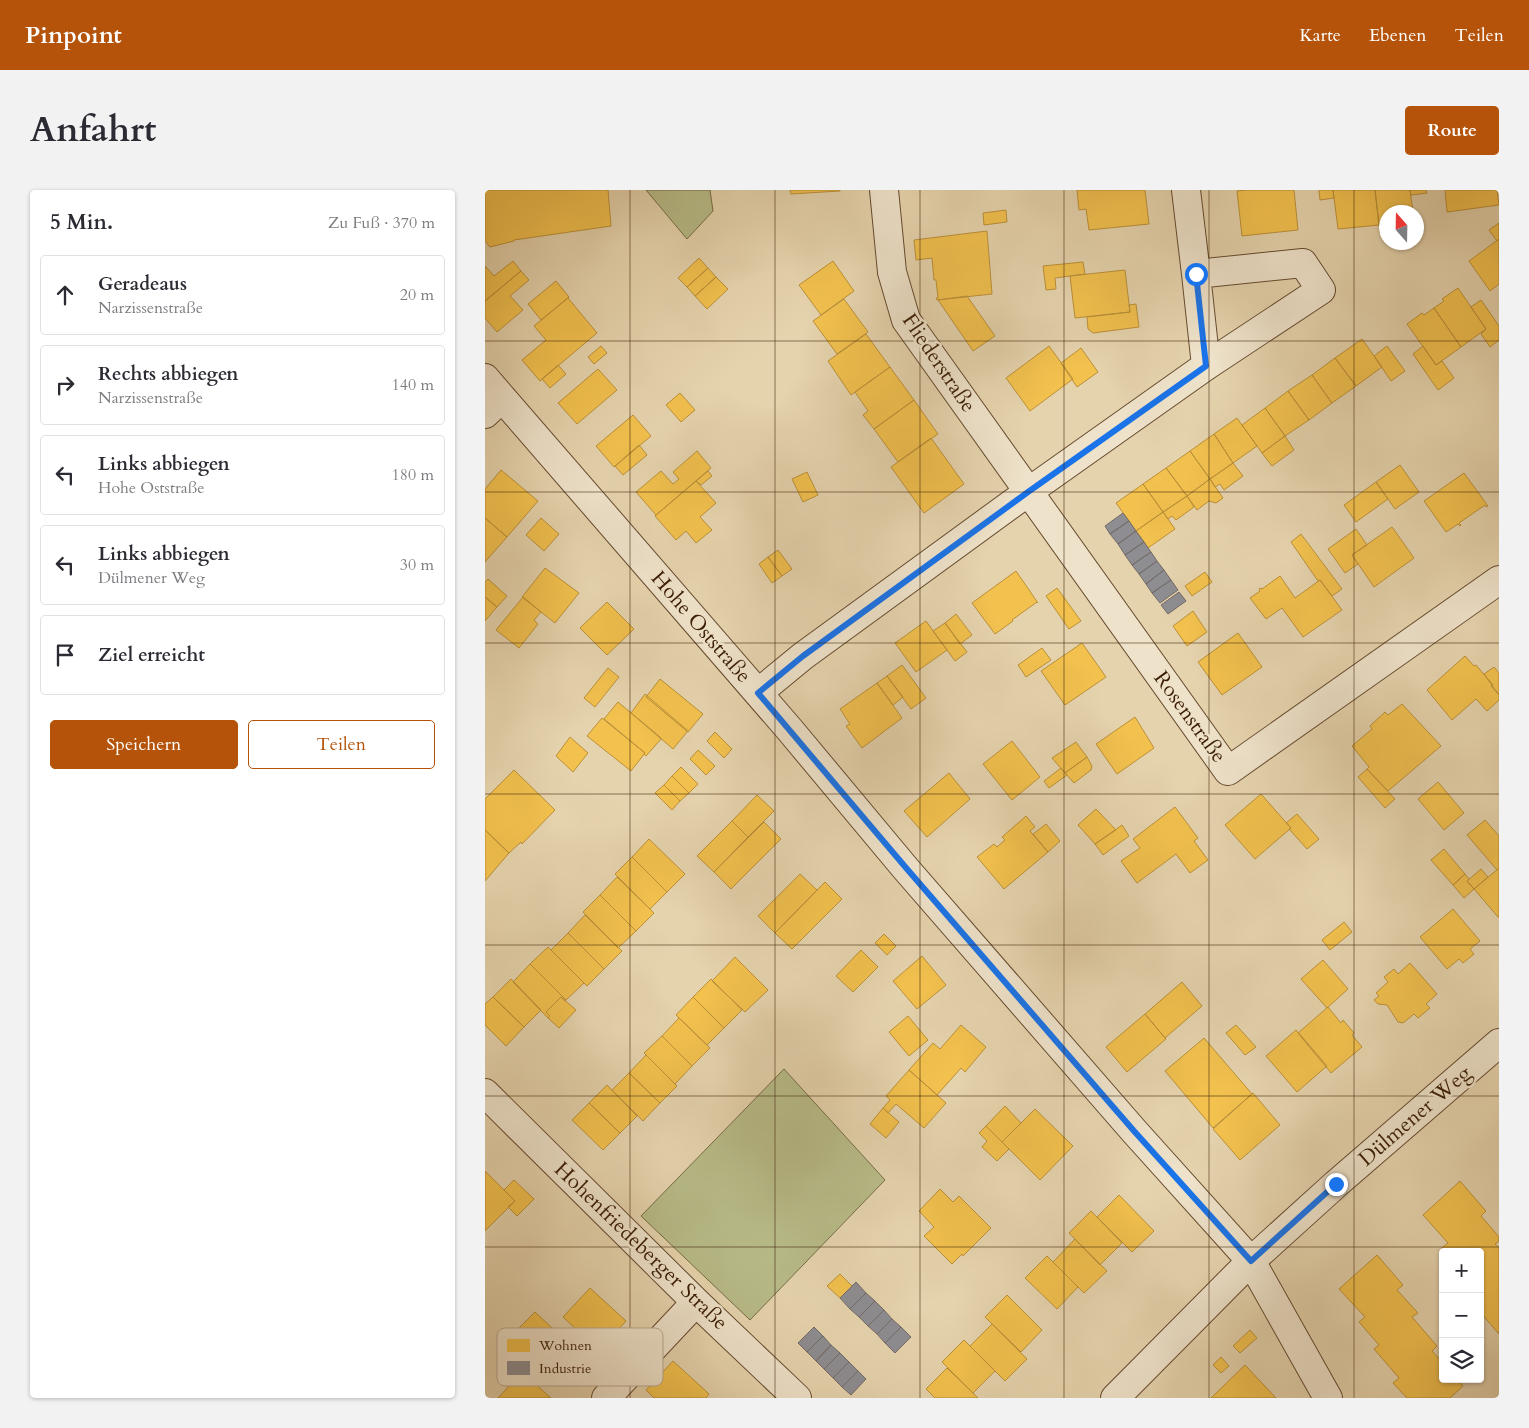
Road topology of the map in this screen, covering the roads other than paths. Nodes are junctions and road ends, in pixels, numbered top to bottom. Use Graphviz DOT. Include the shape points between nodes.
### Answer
graph roads {
  1 [pos="883,190"];
  2 [pos="1187,190"];
  3 [pos="1196,274"];
  4 [pos="1206,366"];
  5 [pos="491,397"];
  6 [pos="1028,492"];
  7 [pos="1499,580"];
  8 [pos="758,693"];
  9 [pos="1499,1043"];
  10 [pos="485,1093"];
  11 [pos="1251,1261"];
  12 [pos="696,1302"];
  13 [pos="663,1337"];
  14 [pos="617,1386"];
  15 [pos="606,1398"];
  16 [pos="797,1398"];
  17 [pos="1115,1398"];
  18 [pos="1328,1398"];
  1 -- 6 [label="street, Fliederstraße" via="892,272 906,320"];
  2 -- 3 [label="street"];
  3 -- 4 [label="street"];
  3 -- 4 [label="street" via="1303,263 1321,290"];
  4 -- 6 [label="street"];
  5 -- 8 [label="street, Hohe Oststraße"];
  6 -- 7 [label="street, Rosenstraße" via="1229,772"];
  6 -- 8 [label="street" via="803,656"];
  8 -- 11 [label="street, Hohe Oststraße" via="913,877"];
  9 -- 11 [label="street, Dülmener Weg"];
  10 -- 12 [label="street, Hohenfriedeberger Straße"];
  11 -- 17 [label="street, Dülmener Weg"];
  11 -- 18 [label="street, Hohe Oststraße"];
  12 -- 13 [label="street"];
  12 -- 16 [label="street, Hohenfriedeberger Straße"];
  14 -- 15 [label="street"];
}
